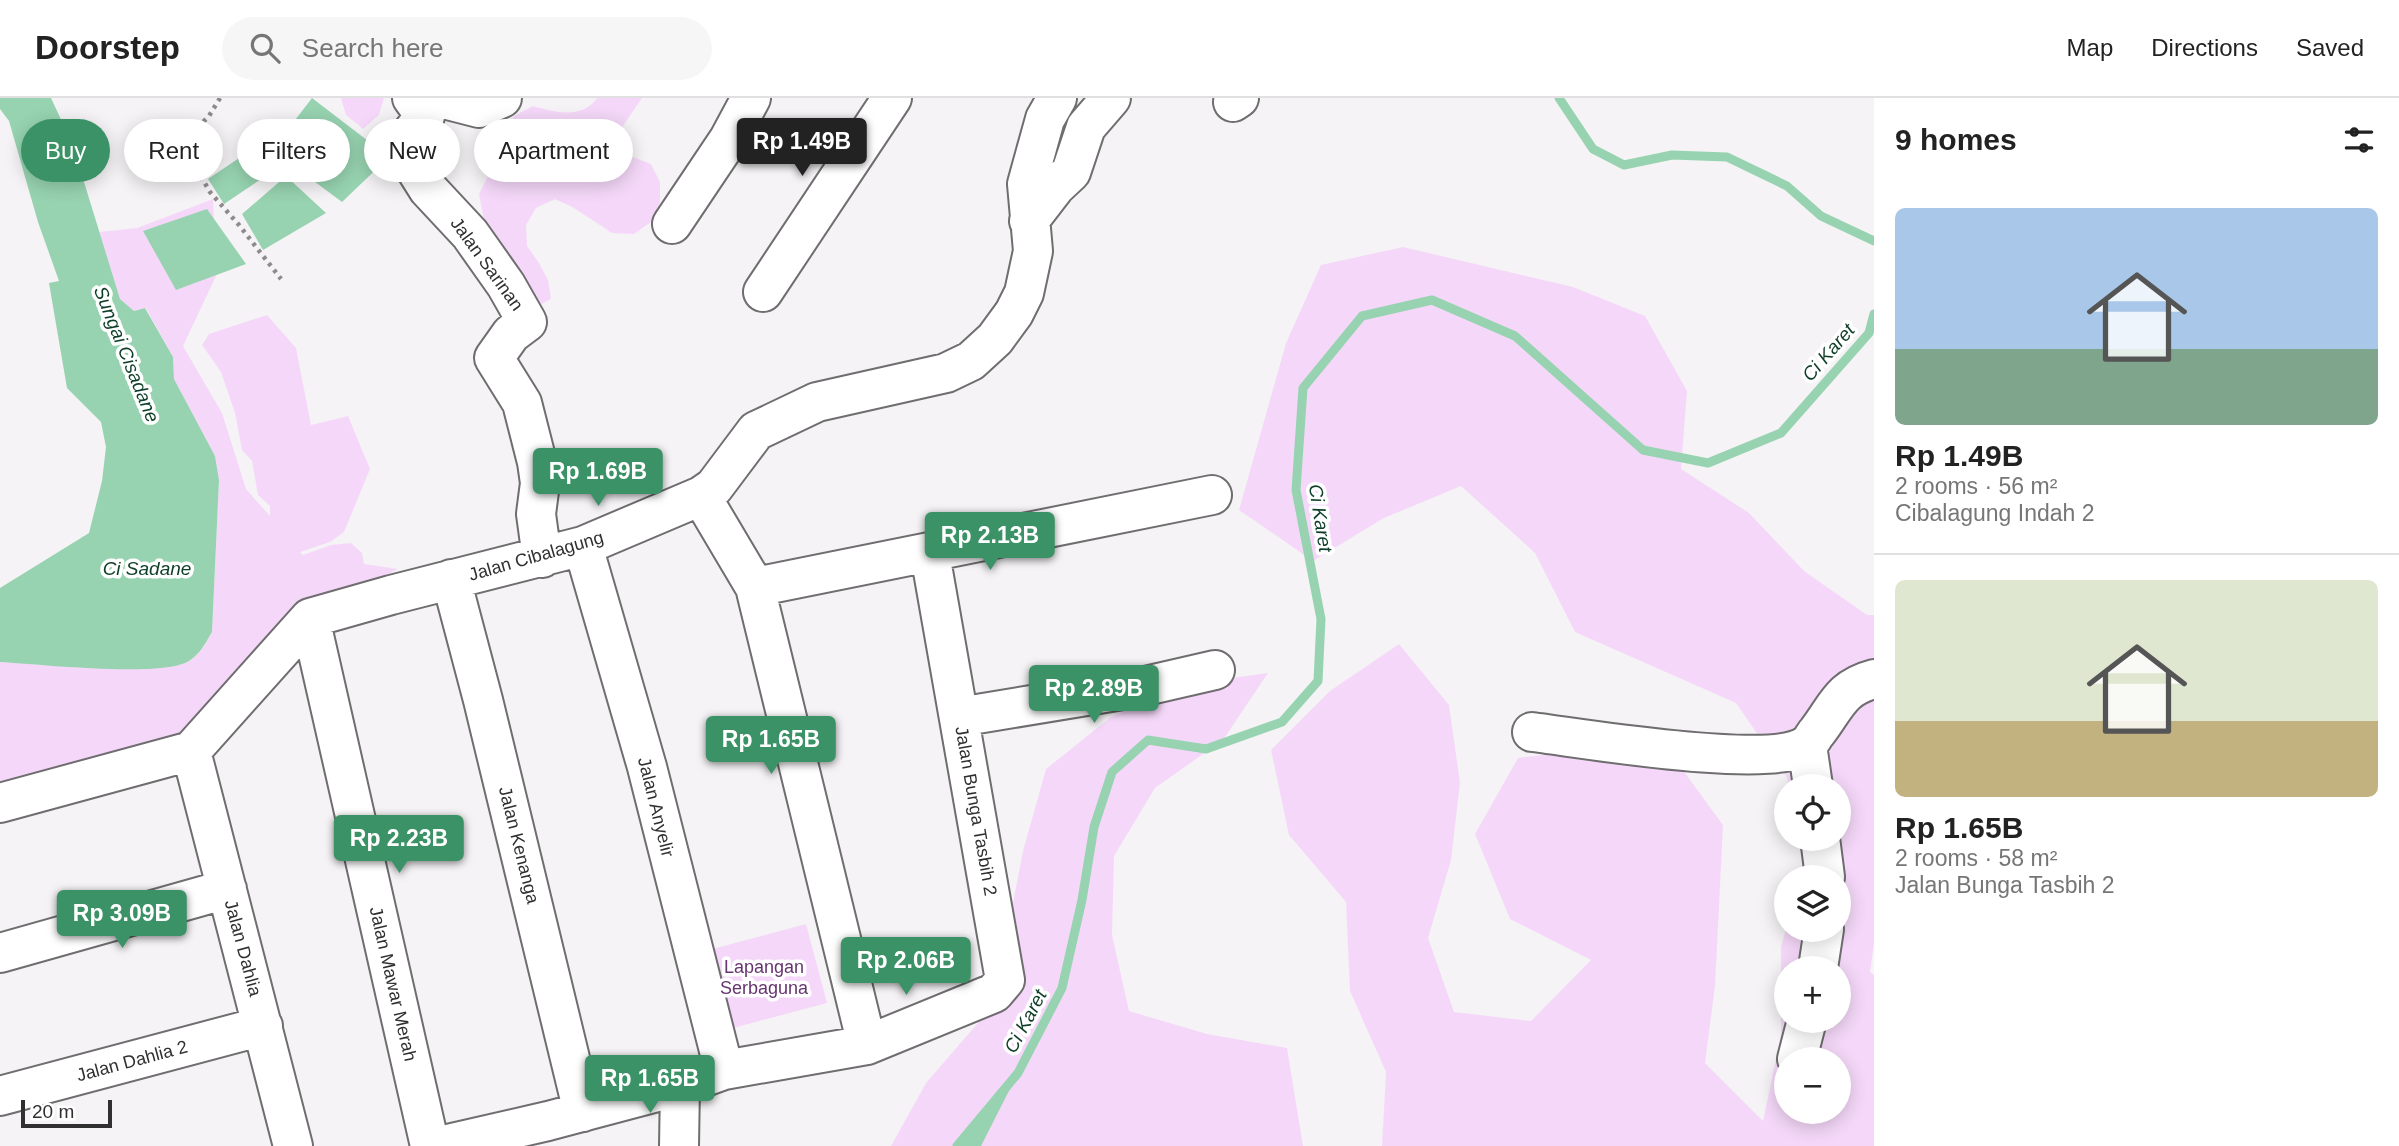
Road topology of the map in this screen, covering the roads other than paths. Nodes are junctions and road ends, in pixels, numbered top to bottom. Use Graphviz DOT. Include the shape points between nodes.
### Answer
graph roads {
  1 [pos="412,98"];
  2 [pos="440,98"];
  3 [pos="502,98"];
  4 [pos="751,98"];
  5 [pos="892,98"];
  6 [pos="1057,98"];
  7 [pos="1111,98"];
  8 [pos="1029,221"];
  9 [pos="672,224"];
  10 [pos="763,292"];
  11 [pos="1212,495"];
  12 [pos="701,496"];
  13 [pos="583,547"];
  14 [pos="930,554"];
  15 [pos="542,558"];
  16 [pos="451,579"];
  17 [pos="755,587"];
  18 [pos="310,618"];
  19 [pos="1215,670"];
  20 [pos="1874,679"];
  21 [pos="959,717"];
  22 [pos="1532,732"];
  23 [pos="1808,745"];
  24 [pos="191,751"];
  25 [pos="1812,774"];
  26 [pos="0,803"];
  27 [pos="227,889"];
  28 [pos="0,953"];
  29 [pos="263,1026"];
  30 [pos="867,1045"];
  31 [pos="724,1070"];
  32 [pos="680,1086"];
  33 [pos="0,1096"];
  34 [pos="559,1126"];
  35 [pos="293,1146"];
  36 [pos="430,1146"];
  37 [pos="439,1146"];
  38 [pos="678,1146"];
  1 -- 15 [label="street, Jalan Sarinan" via="425,116 401,146 428,189 470,234 527,322 511,334 494,358 522,403 537,462 536,514"];
  2 -- 3 [label="street" via="479,108"];
  4 -- 9 [label="street"];
  5 -- 10 [label="street"];
  6 -- 8 [label="street, Jalan Cibalagung" via="1032,159 1027,184"];
  7 -- 8 [label="street" via="1086,127 1071,172"];
  8 -- 12 [label="street, Jalan Cibalagung" via="1033,251 1024,293 995,339 971,361 946,373 817,402 756,431 715,487"];
  11 -- 14 [label="street"];
  12 -- 13 [label="street, Jalan Cibalagung"];
  12 -- 17 [label="street"];
  13 -- 15 [label="street, Jalan Cibalagung"];
  13 -- 31 [label="street, Jalan Anyelir" via="647,767"];
  14 -- 17 [label="street"];
  14 -- 21 [label="street, Jalan Bunga Tasbih 2"];
  15 -- 16 [label="street, Jalan Cibalagung"];
  16 -- 18 [label="street, Jalan Cibalagung"];
  16 -- 34 [label="street, Jalan Kenanga" via="483,700"];
  17 -- 30 [label="street"];
  18 -- 24 [label="street"];
  18 -- 36 [label="street, Jalan Mawar Merah"];
  19 -- 21 [label="street"];
  20 -- 23 [label="street" via="1842,695"];
  21 -- 30 [label="street, Jalan Bunga Tasbih 2" via="1005,979 994,993"];
  22 -- 23 [label="street" via="1724,756 1786,753"];
  23 -- 25 [label="street"];
  24 -- 26 [label="street"];
  24 -- 27 [label="street, Jalan Dahlia"];
  27 -- 28 [label="street"];
  27 -- 29 [label="street, Jalan Dahlia"];
  29 -- 33 [label="street, Jalan Dahlia 2"];
  29 -- 35 [label="street, Jalan Dahlia"];
  30 -- 31 [label="street, Jalan Bunga Tasbih 2"];
  31 -- 32 [label="street, Jalan Bunga Tasbih 2"];
  32 -- 34 [label="street, Jalan Bunga Tasbih 2"];
  32 -- 38 [label="street"];
  34 -- 37 [label="street, Jalan Bunga Tasbih 2"];
}
